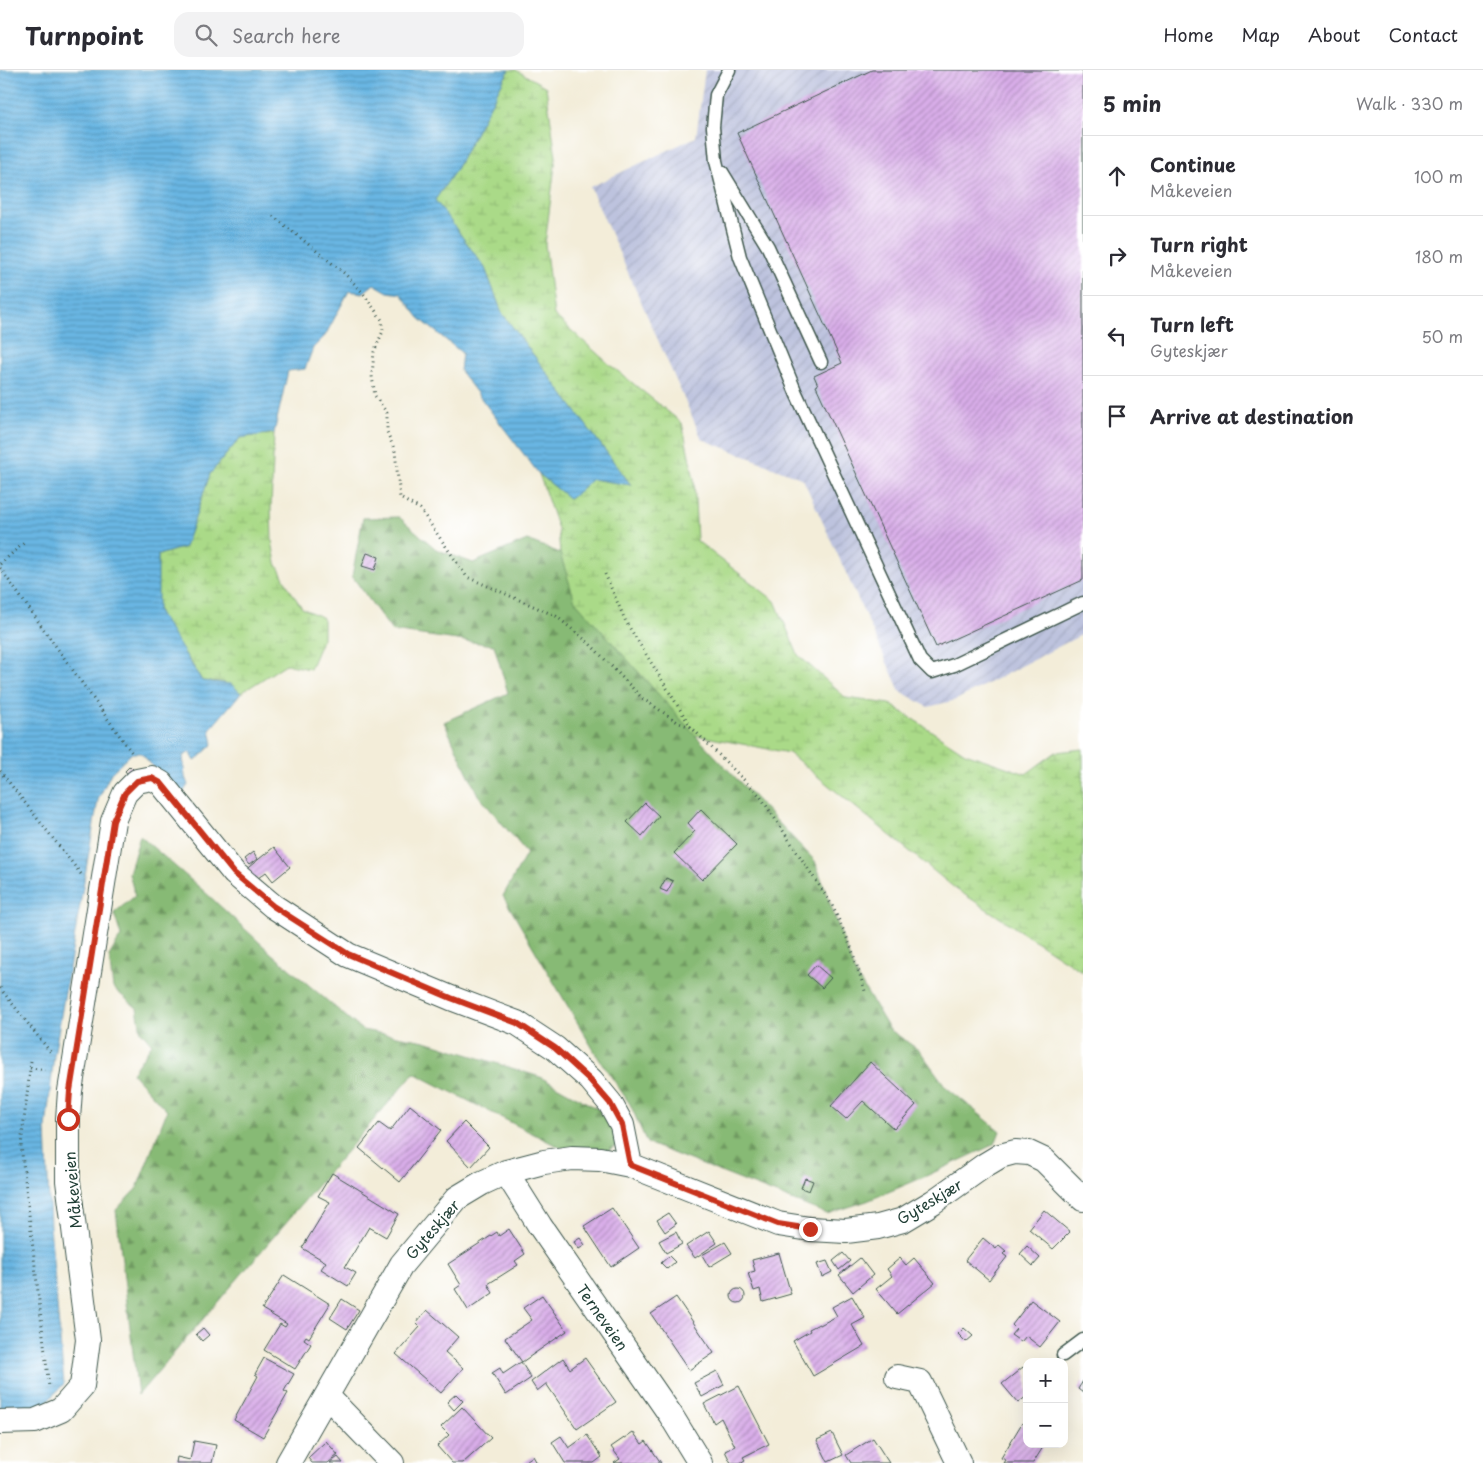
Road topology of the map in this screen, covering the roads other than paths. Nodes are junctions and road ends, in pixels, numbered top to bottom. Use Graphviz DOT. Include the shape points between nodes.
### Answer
graph roads {
  1 [pos="729,70"];
  2 [pos="716,161"];
  3 [pos="821,362"];
  4 [pos="1083,603"];
  5 [pos="630,1165"];
  6 [pos="506,1172"];
  7 [pos="1083,1198"];
  8 [pos="1083,1340"];
  9 [pos="1063,1355"];
  10 [pos="897,1377"];
  11 [pos="327,1396"];
  12 [pos="0,1422"];
  13 [pos="288,1463"];
  14 [pos="392,1463"];
  15 [pos="700,1463"];
  16 [pos="959,1463"];
  1 -- 2 [label="lane" via="716,95 713,127"];
  2 -- 3 [label="lane" via="768,247"];
  2 -- 4 [label="lane" via="740,257 796,393 920,660 932,672 954,665"];
  5 -- 6 [label="street, Gyteskjær" via="572,1158"];
  5 -- 7 [label="street, Gyteskjær" via="778,1224 810,1229 846,1231 903,1220 985,1165 1015,1152 1029,1153 1044,1160"];
  5 -- 12 [label="street, Måkeveien" via="622,1125 610,1103 555,1048 517,1023 348,954 290,917 234,873 161,783 152,778 137,781 125,793 113,821 70,1091 68,1181 88,1340 82,1386 60,1410 35,1421"];
  6 -- 11 [label="street, Gyteskjær" via="457,1198 402,1264"];
  6 -- 15 [label="street, Terneveien"];
  8 -- 9 [label="lane"];
  10 -- 16 [label="street" via="920,1382"];
  11 -- 13 [label="street, Gyteskjær"];
  11 -- 14 [label="street"];
}
